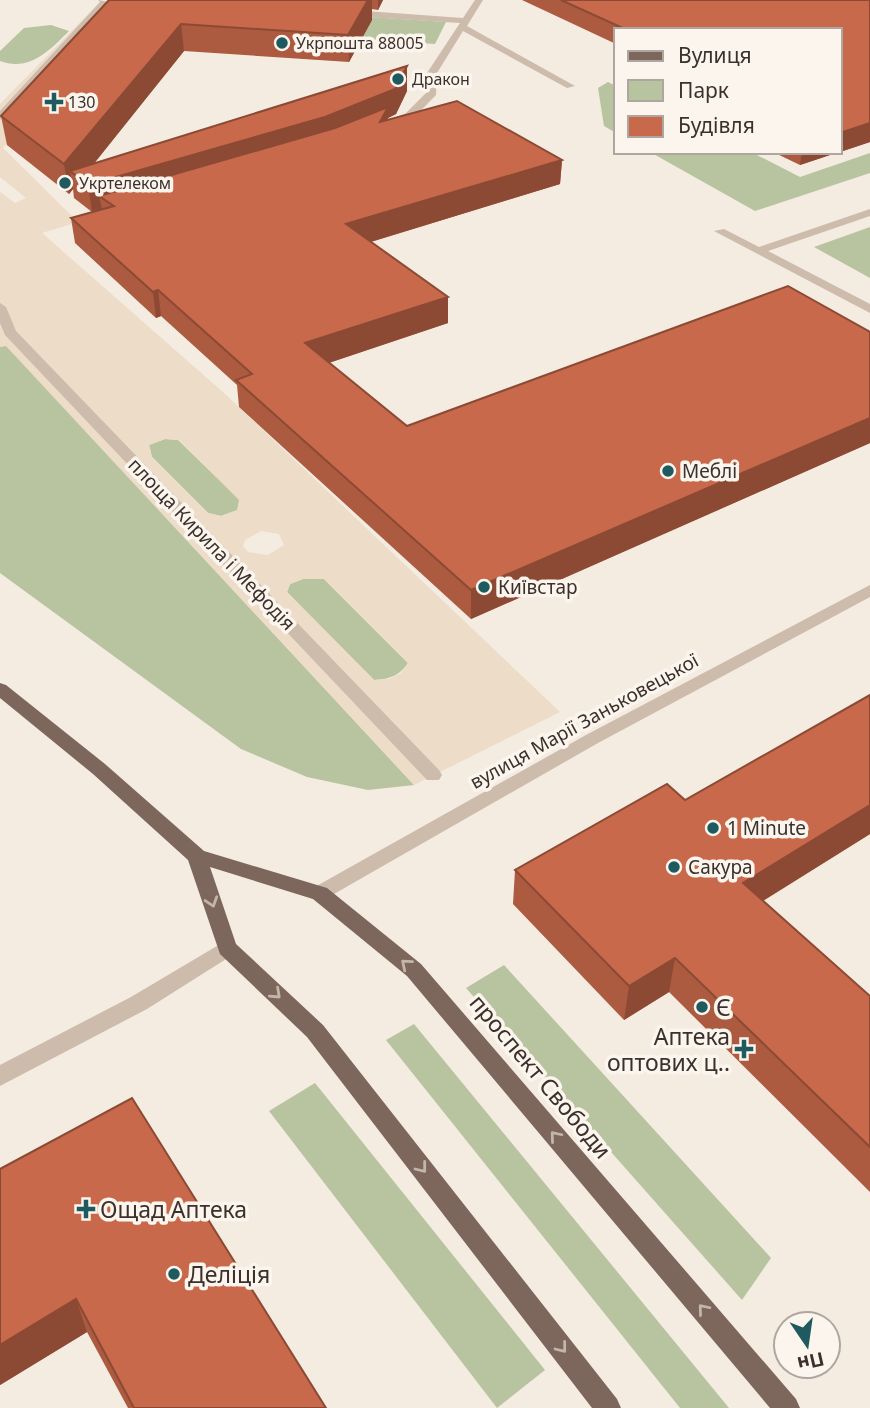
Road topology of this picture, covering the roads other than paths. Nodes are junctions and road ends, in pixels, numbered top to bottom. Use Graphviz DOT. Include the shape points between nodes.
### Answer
graph roads {
  1 [pos="102,0"];
  2 [pos="479,0"];
  3 [pos="405,6"];
  4 [pos="345,13"];
  5 [pos="400,16"];
  6 [pos="465,24"];
  7 [pos="570,86"];
  8 [pos="0,117"];
  9 [pos="376,129"];
  10 [pos="870,212"];
  11 [pos="720,232"];
  12 [pos="758,251"];
  13 [pos="0,307"];
  14 [pos="870,309"];
  15 [pos="870,590"];
  16 [pos="0,689"];
  17 [pos="433,775"];
  18 [pos="197,856"];
  19 [pos="320,893"];
  20 [pos="227,948"];
  21 [pos="0,1076"];
  22 [pos="608,1408"];
  23 [pos="787,1408"];
  1 -- 8 [label="street" via="105,2"];
  2 -- 6 [label="street"];
  3 -- 5 [label="street"];
  4 -- 5 [label="street"];
  5 -- 6 [label="street"];
  6 -- 7 [label="street"];
  6 -- 9 [label="street" via="432,73 432,93 410,115"];
  10 -- 12 [label="street"];
  11 -- 12 [label="street"];
  12 -- 14 [label="street"];
  13 -- 17 [label="street, площа Кирила і Мефодія" via="10,332"];
  15 -- 19 [label="street, вулиця Марії Заньковецької" via="592,739"];
  16 -- 18 [label="main road, проспект Свободи"];
  18 -- 19 [label="main road, проспект Свободи"];
  18 -- 20 [label="main road, one-way"];
  23 -- 19 [label="main road, проспект Свободи, one-way" via="414,970"];
  20 -- 21 [label="street" via="139,1003"];
  20 -- 22 [label="main road, one-way" via="315,1031"];
}
